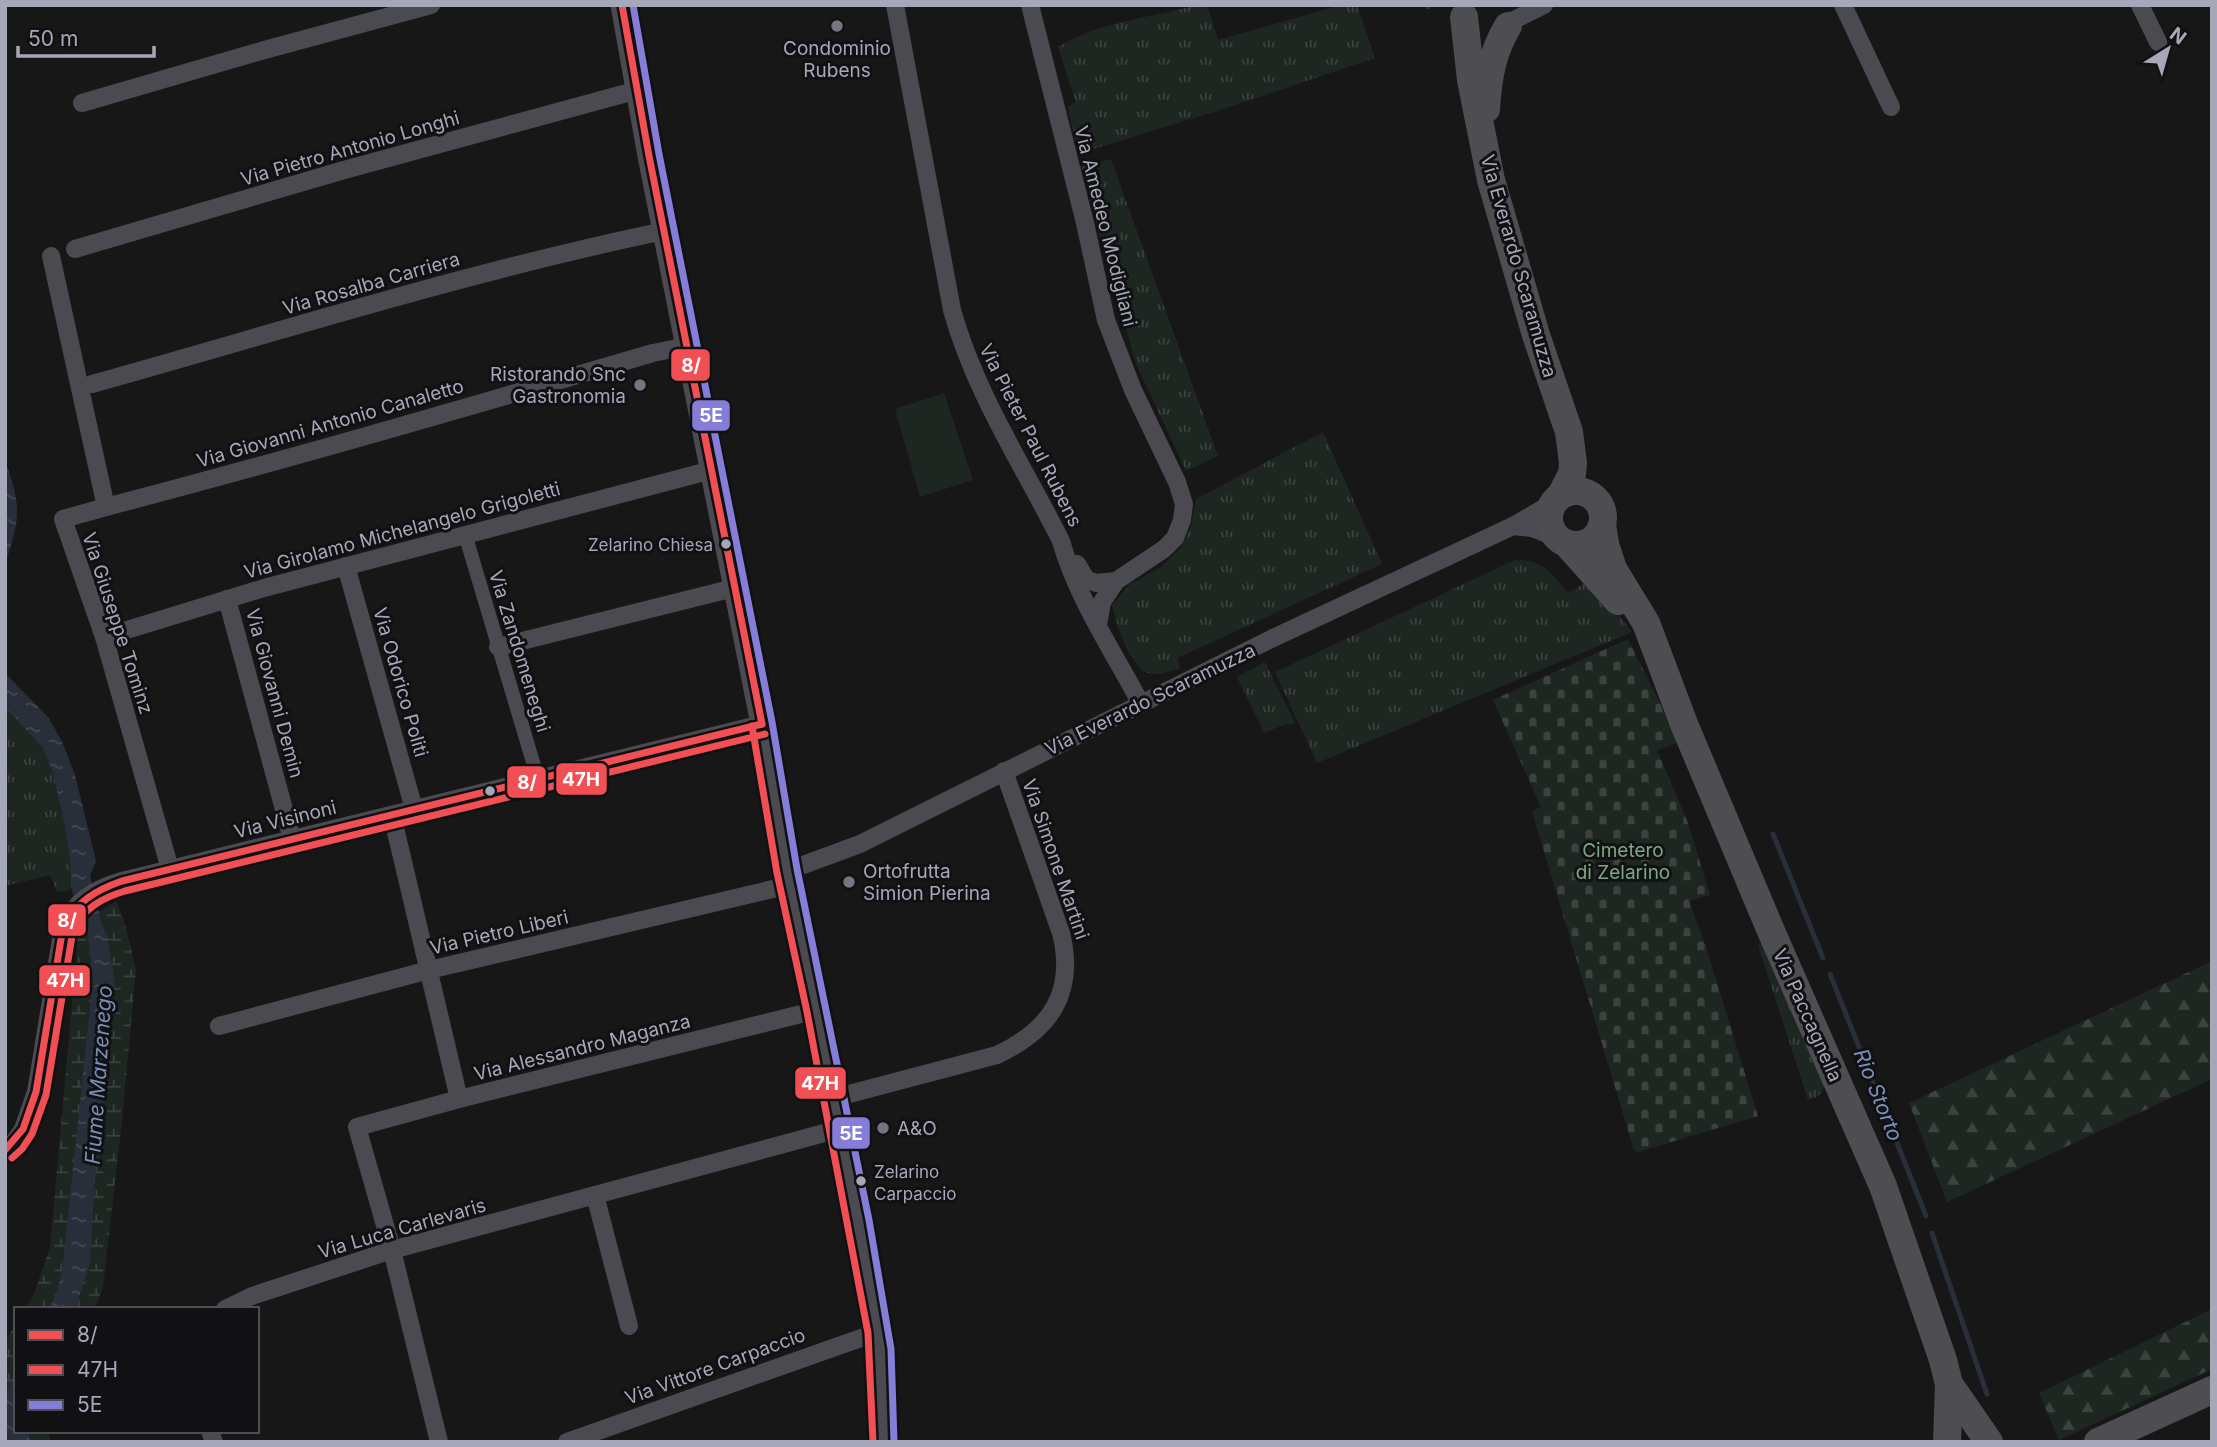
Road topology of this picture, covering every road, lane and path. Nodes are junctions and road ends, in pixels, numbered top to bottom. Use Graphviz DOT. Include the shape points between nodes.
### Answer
graph roads {
  1 [pos="431,5"];
  2 [pos="622,5"];
  3 [pos="895,5"];
  4 [pos="1030,5"];
  5 [pos="1545,5"];
  6 [pos="1843,5"];
  7 [pos="2140,5"];
  8 [pos="1462,11"];
  9 [pos="1514,17"];
  10 [pos="2158,42"];
  11 [pos="638,90"];
  12 [pos="82,103"];
  13 [pos="1891,107"];
  14 [pos="1483,139"];
  15 [pos="664,231"];
  16 [pos="75,249"];
  17 [pos="51,256"];
  18 [pos="687,346"];
  19 [pos="92,384"];
  20 [pos="1569,432"];
  21 [pos="712,470"];
  22 [pos="1557,499"];
  23 [pos="106,507"];
  24 [pos="1599,513"];
  25 [pos="1513,526"];
  26 [pos="466,534"];
  27 [pos="1562,540"];
  28 [pos="1061,541"];
  29 [pos="346,566"];
  30 [pos="1116,581"];
  31 [pos="734,587"];
  32 [pos="227,599"];
  33 [pos="1098,625"];
  34 [pos="104,637"];
  35 [pos="498,647"];
  36 [pos="1656,649"];
  37 [pos="1142,704"];
  38 [pos="762,724"];
  39 [pos="1004,771"];
  40 [pos="538,779"];
  41 [pos="414,809"];
  42 [pos="392,815"];
  43 [pos="292,839"];
  44 [pos="170,869"];
  45 [pos="788,878"];
  46 [pos="429,970"];
  47 [pos="817,1010"];
  48 [pos="219,1026"];
  49 [pos="834,1098"];
  50 [pos="459,1099"];
  51 [pos="839,1129"];
  52 [pos="5,1150"];
  53 [pos="594,1195"];
  54 [pos="392,1250"];
  55 [pos="229,1307"];
  56 [pos="629,1325"];
  57 [pos="878,1332"];
  58 [pos="1949,1384"];
  59 [pos="2212,1390"];
  60 [pos="439,1442"];
  61 [pos="567,1442"];
  62 [pos="884,1442"];
  63 [pos="1947,1442"];
  64 [pos="1989,1442"];
  65 [pos="2098,1442"];
  1 -- 12 [label="street"];
  2 -- 11 [label="street"];
  3 -- 28 [label="street, Via Pieter Paul Rubens" via="960,339 989,405"];
  4 -- 30 [label="street, Via Amedeo Modigliani" via="1106,320 1184,505 1175,538"];
  5 -- 9 [label="street"];
  6 -- 13 [label="street"];
  7 -- 10 [label="street"];
  8 -- 9 [label="main road" via="1473,27 1484,32 1497,31"];
  8 -- 14 [label="main road, Via Everardo Scaramuzza"];
  9 -- 14 [label="main road, Via Everardo Scaramuzza" via="1491,65"];
  11 -- 15 [label="street"];
  11 -- 16 [label="street, Via Pietro Antonio Longhi"];
  14 -- 20 [label="main road, Via Everardo Scaramuzza" via="1509,246"];
  15 -- 18 [label="street"];
  15 -- 19 [label="street, Via Rosalba Carriera" via="467,278"];
  17 -- 23 [label="street, Via Giuseppe Tominz"];
  18 -- 21 [label="street"];
  18 -- 23 [label="street, Via Giovanni Antonio Canaletto"];
  20 -- 22 [label="main road, Via Everardo Scaramuzza" via="1572,474"];
  20 -- 24 [label="main road, Via Everardo Scaramuzza" via="1588,469"];
  21 -- 26 [label="street, Via Girolamo Michelangelo Grigoletti"];
  21 -- 31 [label="street"];
  22 -- 24 [label="main road" via="1579,491"];
  22 -- 25 [label="street, Via Everardo Scaramuzza"];
  22 -- 27 [label="main road" via="1549,516 1552,531"];
  23 -- 34 [label="street, Via Giuseppe Tominz" via="63,519"];
  24 -- 27 [label="main road" via="1599,532 1589,542"];
  24 -- 36 [label="main road, Via Paccagnella" via="1613,569 1639,608"];
  25 -- 27 [label="street"];
  25 -- 37 [label="street, Via Everardo Scaramuzza"];
  26 -- 29 [label="street, Via Girolamo Michelangelo Grigoletti"];
  26 -- 35 [label="street, Via Zandomeneghi"];
  27 -- 36 [label="main road, Via Paccagnella"];
  28 -- 30 [label="street" via="1086,579"];
  28 -- 33 [label="street, Via Pieter Paul Rubens"];
  29 -- 32 [label="street, Via Girolamo Michelangelo Grigoletti"];
  29 -- 41 [label="street, Via Odorico Politi"];
  30 -- 33 [label="street, Via Amedeo Modigliani" via="1102,601"];
  31 -- 35 [label="street"];
  31 -- 38 [label="street"];
  32 -- 34 [label="street, Via Girolamo Michelangelo Grigoletti"];
  32 -- 43 [label="street, Via Giovanni Demin"];
  33 -- 37 [label="street, Via Pieter Paul Rubens"];
  34 -- 44 [label="street, Via Giuseppe Tominz"];
  35 -- 40 [label="street, Via Zandomeneghi"];
  36 -- 58 [label="main road, Via Paccagnella" via="1766,920 1883,1186"];
  37 -- 39 [label="street, Via Everardo Scaramuzza"];
  38 -- 40 [label="street, Via Visinoni"];
  38 -- 45 [label="street"];
  39 -- 45 [label="street, Via Everardo Scaramuzza"];
  39 -- 49 [label="street, Via Simone Martini" via="1067,956 1060,998 1035,1033 997,1055"];
  40 -- 41 [label="street, Via Visinoni"];
  41 -- 42 [label="street, Via Visinoni"];
  42 -- 43 [label="street, Via Visinoni"];
  42 -- 46 [label="street"];
  43 -- 44 [label="street, Via Visinoni"];
  44 -- 52 [label="street, Via Visinoni" via="106,886 69,913 31,1111 15,1142"];
  45 -- 46 [label="street, Via Pietro Liberi"];
  45 -- 47 [label="street"];
  46 -- 48 [label="street, Via Pietro Liberi"];
  46 -- 50 [label="street"];
  47 -- 49 [label="street"];
  47 -- 50 [label="street, Via Alessandro Maganza"];
  49 -- 51 [label="street"];
  50 -- 54 [label="street, Via Alessandro Maganza" via="357,1127"];
  51 -- 53 [label="street, Via Luca Carlevaris"];
  51 -- 57 [label="street"];
  53 -- 54 [label="street, Via Luca Carlevaris"];
  53 -- 56 [label="street"];
  54 -- 55 [label="street, Via Luca Carlevaris"];
  54 -- 60 [label="street"];
  57 -- 61 [label="street, Via Vittore Carpaccio"];
  57 -- 62 [label="street"];
  58 -- 63 [label="main road, Via Paccagnella"];
  58 -- 64 [label="main road, Via Paccagnella"];
  59 -- 65 [label="main road"];
}
